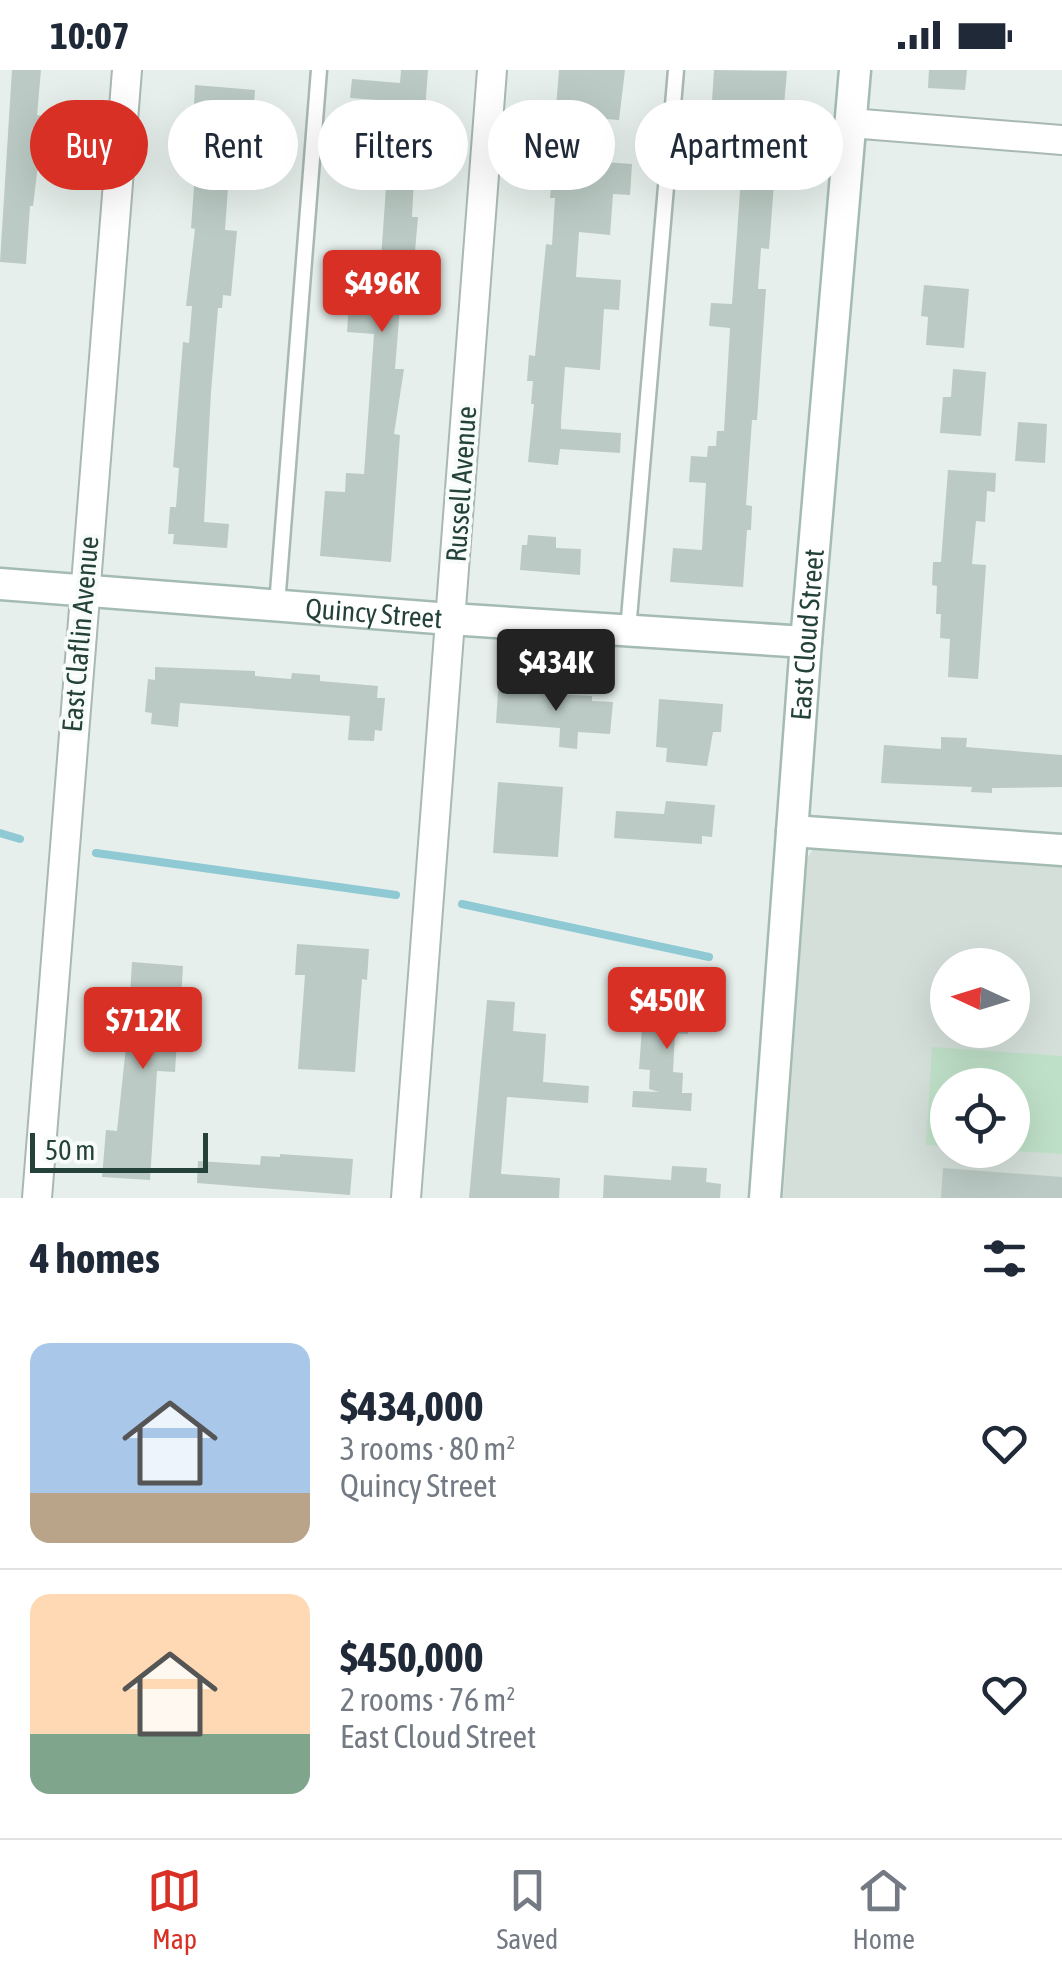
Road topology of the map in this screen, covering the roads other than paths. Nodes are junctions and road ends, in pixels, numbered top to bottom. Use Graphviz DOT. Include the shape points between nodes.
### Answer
graph roads {
  1 [pos="127,70"];
  2 [pos="319,70"];
  3 [pos="492,70"];
  4 [pos="676,70"];
  5 [pos="854,70"];
  6 [pos="850,123"];
  7 [pos="1062,140"];
  8 [pos="0,584"];
  9 [pos="84,591"];
  10 [pos="277,606"];
  11 [pos="450,619"];
  12 [pos="628,631"];
  13 [pos="806,642"];
  14 [pos="792,831"];
  15 [pos="1062,850"];
  16 [pos="37,1198"];
  17 [pos="406,1198"];
  18 [pos="765,1198"];
  1 -- 9 [label="street, East Claflin Avenue"];
  2 -- 10 [label="lane"];
  3 -- 11 [label="street, Russell Avenue"];
  4 -- 12 [label="lane"];
  5 -- 6 [label="main road, East Cloud Street"];
  6 -- 7 [label="street"];
  6 -- 13 [label="main road, East Cloud Street"];
  8 -- 9 [label="main road, Quincy Street"];
  9 -- 10 [label="main road, Quincy Street"];
  9 -- 16 [label="street, East Claflin Avenue"];
  10 -- 11 [label="main road, Quincy Street"];
  11 -- 12 [label="main road, Quincy Street"];
  11 -- 17 [label="street, Russell Avenue"];
  12 -- 13 [label="main road, Quincy Street"];
  13 -- 14 [label="main road, East Cloud Street"];
  14 -- 15 [label="main road"];
  14 -- 18 [label="main road, East Cloud Street"];
}
